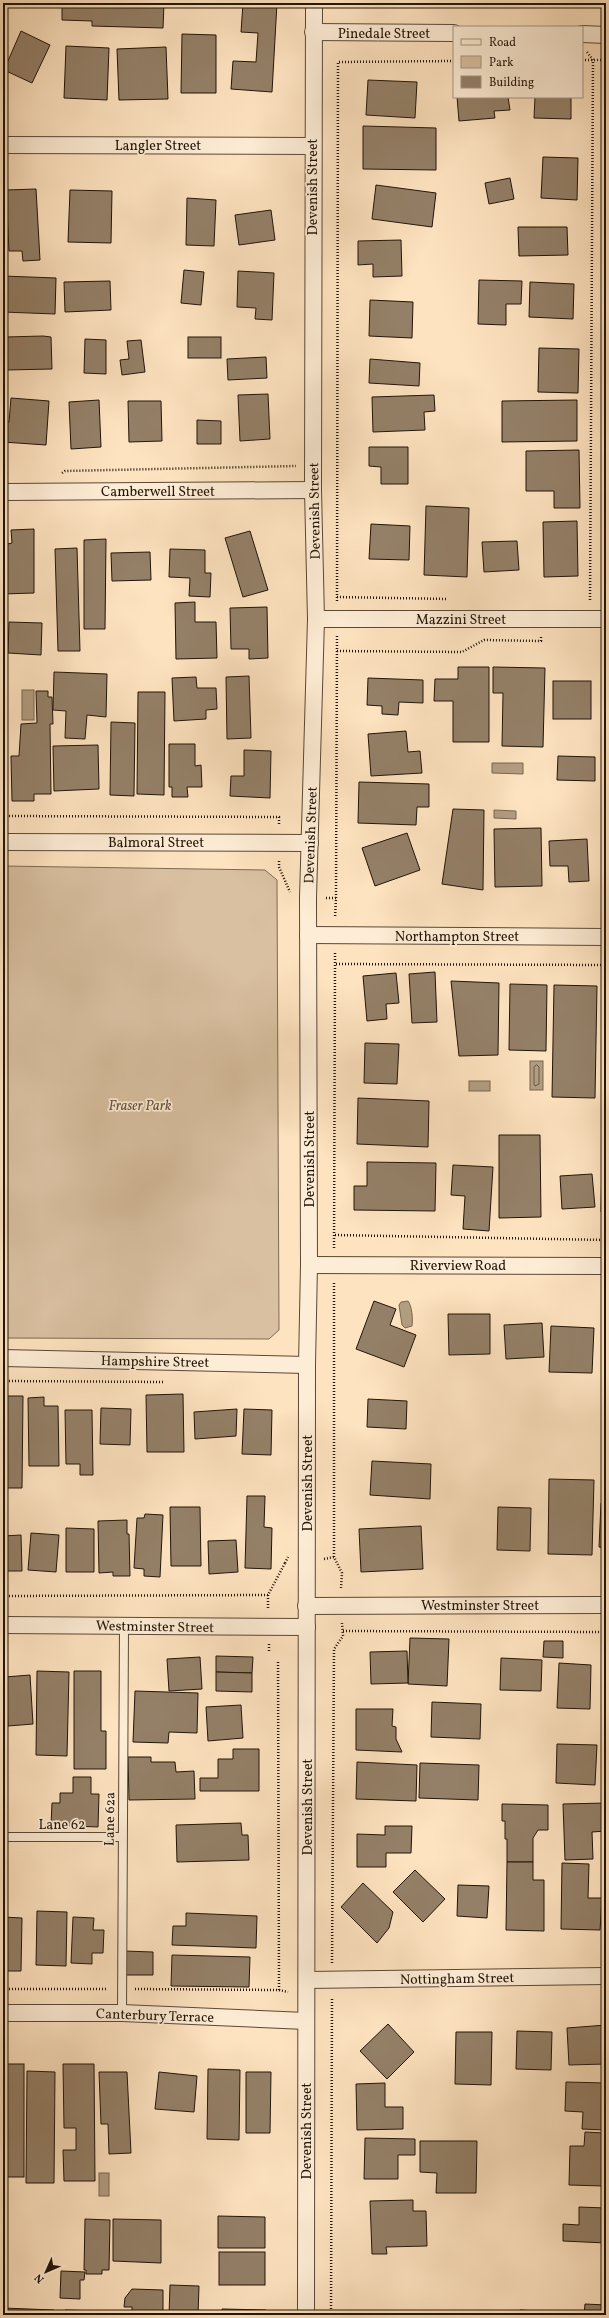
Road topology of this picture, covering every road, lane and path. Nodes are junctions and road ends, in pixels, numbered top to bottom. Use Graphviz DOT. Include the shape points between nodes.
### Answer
graph roads {
  1 [pos="314,3"];
  2 [pos="313,32"];
  3 [pos="453,33"];
  4 [pos="583,34"];
  5 [pos="606,34"];
  6 [pos="587,52"];
  7 [pos="583,60"];
  8 [pos="593,60"];
  9 [pos="602,60"];
  10 [pos="453,61"];
  11 [pos="3,145"];
  12 [pos="312,146"];
  13 [pos="313,465"];
  14 [pos="337,465"];
  15 [pos="59,475"];
  16 [pos="313,490"];
  17 [pos="3,492"];
  18 [pos="598,618"];
  19 [pos="316,619"];
  20 [pos="337,619"];
  21 [pos="542,619"];
  22 [pos="337,651"];
  23 [pos="3,842"];
  24 [pos="310,843"];
  25 [pos="336,898"];
  26 [pos="308,935"];
  27 [pos="606,937"];
  28 [pos="335,964"];
  29 [pos="334,1235"];
  30 [pos="606,1240"];
  31 [pos="309,1264"];
  32 [pos="334,1264"];
  33 [pos="606,1266"];
  34 [pos="3,1358"];
  35 [pos="307,1365"];
  36 [pos="3,1381"];
  37 [pos="170,1382"];
  38 [pos="292,1552"];
  39 [pos="334,1557"];
  40 [pos="307,1561"];
  41 [pos="285,1563"];
  42 [pos="3,1596"];
  43 [pos="340,1605"];
  44 [pos="606,1605"];
  45 [pos="306,1606"];
  46 [pos="3,1625"];
  47 [pos="124,1626"];
  48 [pos="306,1627"];
  49 [pos="343,1631"];
  50 [pos="606,1632"];
  51 [pos="278,1662"];
  52 [pos="3,1837"];
  53 [pos="122,1837"];
  54 [pos="606,1976"];
  55 [pos="332,1979"];
  56 [pos="307,1980"];
  57 [pos="3,1989"];
  58 [pos="122,1989"];
  59 [pos="3,2013"];
  60 [pos="122,2013"];
  61 [pos="306,2021"];
  62 [pos="306,2315"];
  63 [pos="331,2315"];
  1 -- 2 [label="street, Devenish Street"];
  2 -- 3 [label="street, Pinedale Street"];
  2 -- 12 [label="street, Devenish Street"];
  4 -- 5 [label="street"];
  6 -- 8 [label="path"];
  7 -- 8 [label="path"];
  8 -- 9 [label="path"];
  8 -- 18 [label="path"];
  10 -- 14 [label="path" via="338,62"];
  11 -- 12 [label="street, Langler Street"];
  12 -- 13 [label="street, Devenish Street"];
  13 -- 14 [label="path"];
  13 -- 15 [label="path" via="65,471"];
  13 -- 16 [label="street, Devenish Street"];
  14 -- 20 [label="path"];
  16 -- 17 [label="street, Camberwell Street"];
  16 -- 19 [label="street, Devenish Street"];
  18 -- 21 [label="street, Mazzini Street"];
  19 -- 20 [label="street, Mazzini Street"];
  19 -- 24 [label="street, Devenish Street"];
  20 -- 21 [label="street, Mazzini Street"];
  20 -- 22 [label="path"];
  21 -- 22 [label="path" via="541,641 484,640 462,652"];
  22 -- 25 [label="path"];
  23 -- 24 [label="street, Balmoral Street"];
  24 -- 26 [label="street, Devenish Street"];
  26 -- 27 [label="street, Northampton Street"];
  26 -- 31 [label="street, Devenish Street"];
  28 -- 29 [label="path"];
  29 -- 30 [label="path"];
  29 -- 32 [label="path"];
  31 -- 32 [label="street, Riverview Road"];
  31 -- 35 [label="street, Devenish Street"];
  32 -- 33 [label="street, Riverview Road"];
  32 -- 39 [label="path"];
  34 -- 35 [label="street, Hampshire Street"];
  35 -- 40 [label="street, Devenish Street"];
  36 -- 37 [label="path"];
  38 -- 41 [label="path"];
  39 -- 40 [label="path"];
  39 -- 43 [label="path" via="342,1573"];
  40 -- 41 [label="path"];
  40 -- 45 [label="street, Devenish Street"];
  41 -- 42 [label="path" via="268,1595"];
  43 -- 44 [label="street, Westminster Street"];
  43 -- 45 [label="street, Westminster Street"];
  43 -- 49 [label="path"];
  45 -- 48 [label="street, Devenish Street"];
  46 -- 47 [label="street, Westminster Street"];
  47 -- 48 [label="street, Westminster Street"];
  47 -- 53 [label="lane, Lane 62a"];
  48 -- 56 [label="street, Devenish Street"];
  49 -- 50 [label="path"];
  49 -- 55 [label="path" via="343,1636 334,1649"];
  51 -- 58 [label="path" via="279,1990"];
  52 -- 53 [label="lane, Lane 62"];
  53 -- 58 [label="lane, Lane 62a"];
  54 -- 55 [label="street, Nottingham Street"];
  55 -- 56 [label="street, Nottingham Street"];
  55 -- 63 [label="path"];
  56 -- 61 [label="street, Devenish Street"];
  57 -- 58 [label="path"];
  58 -- 60 [label="lane, Lane 62a"];
  59 -- 60 [label="street, Canterbury Terrace"];
  60 -- 61 [label="street, Canterbury Terrace"];
  61 -- 62 [label="street, Devenish Street"];
}
